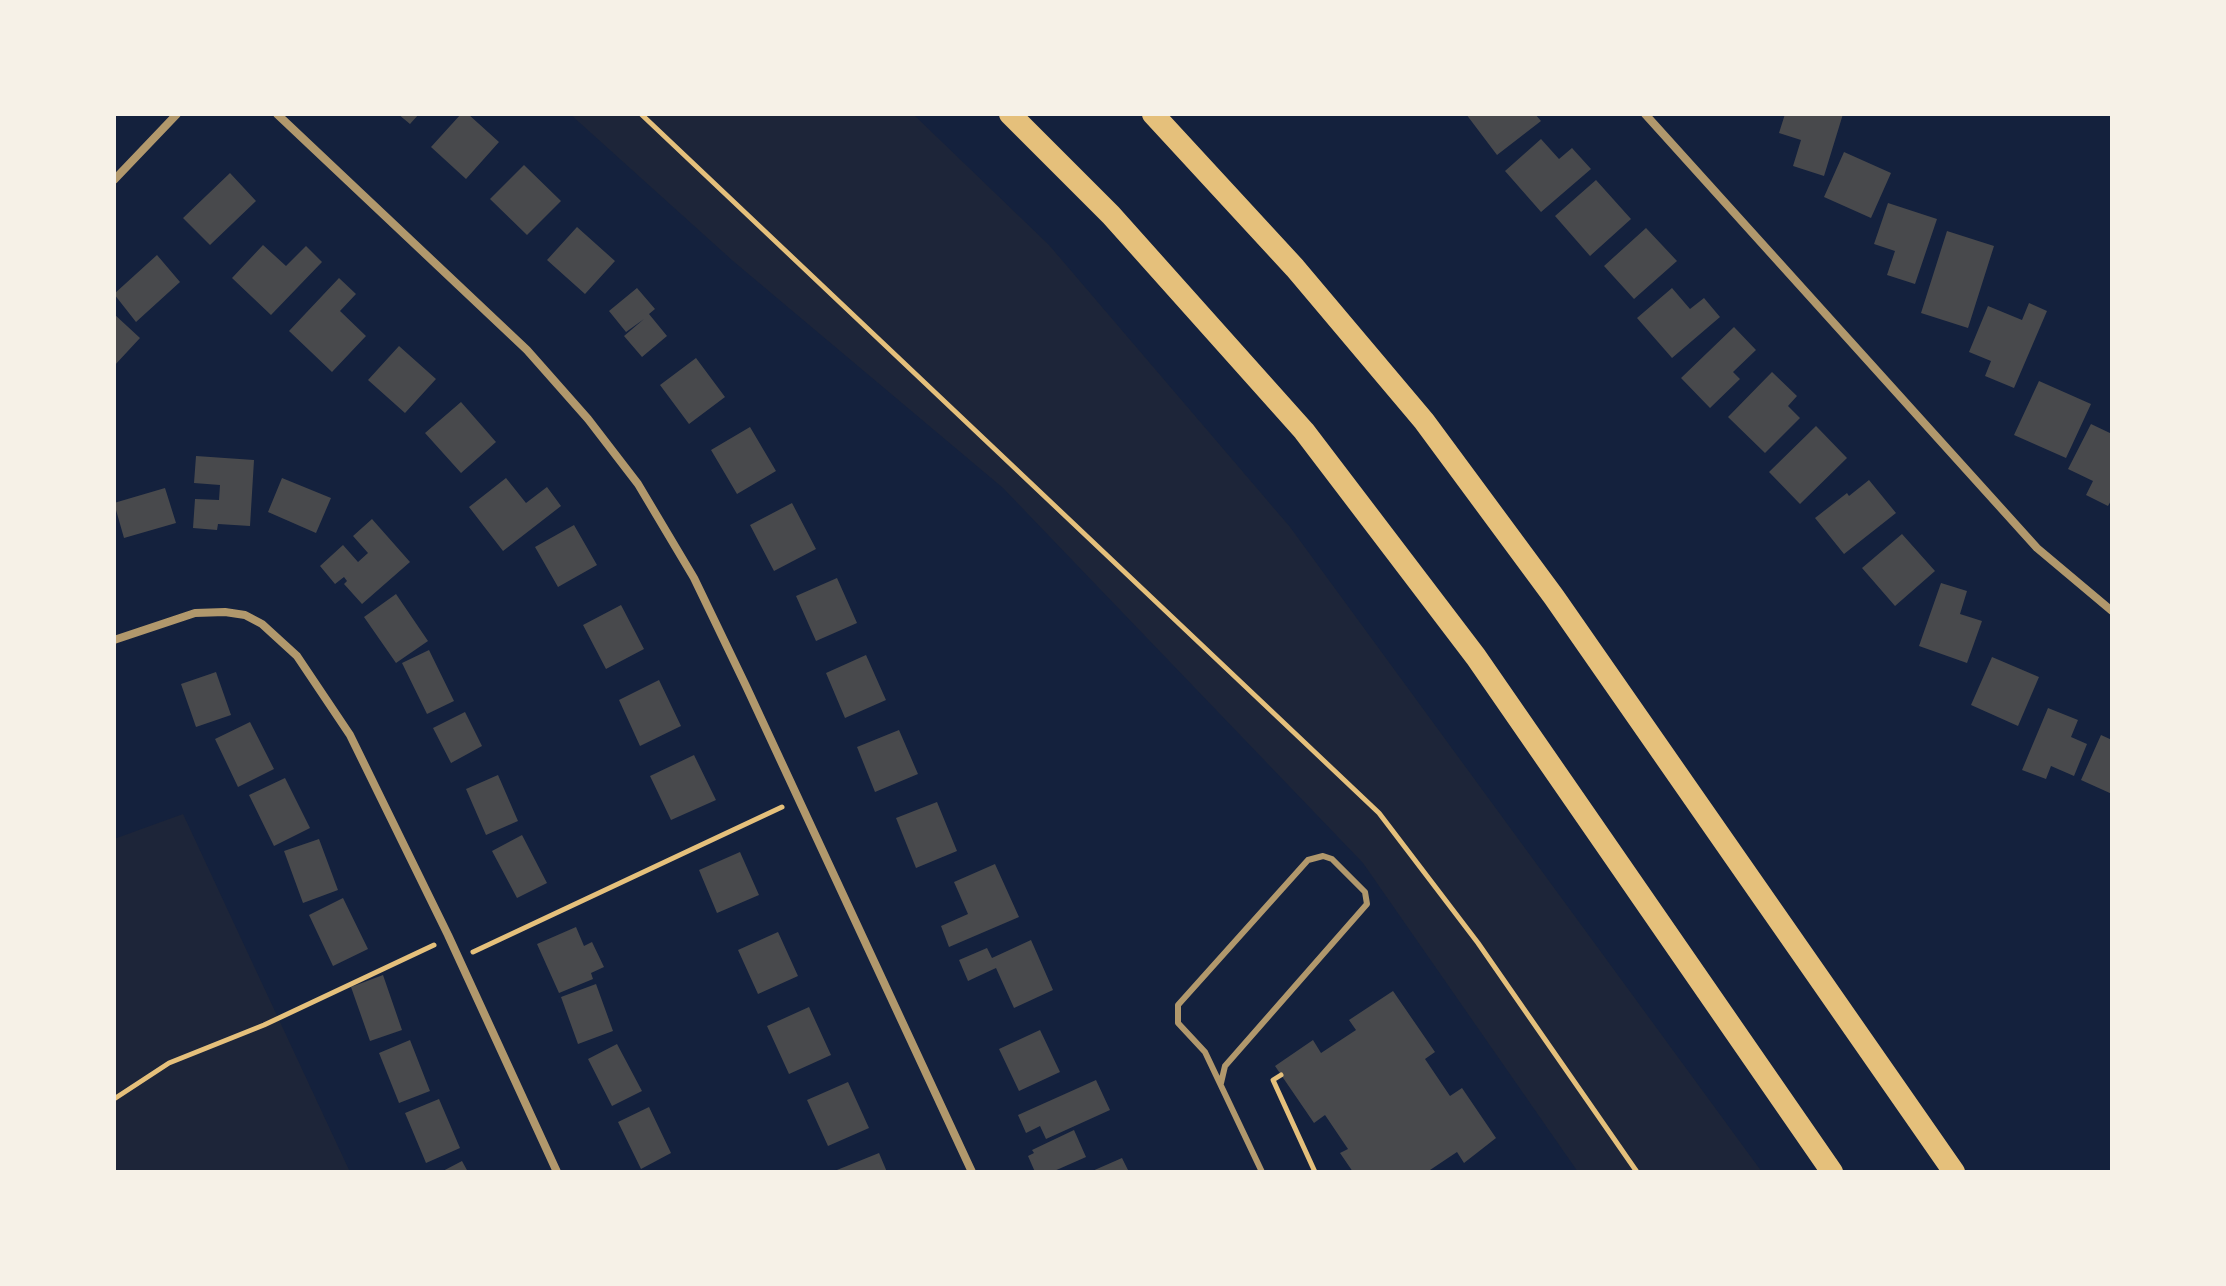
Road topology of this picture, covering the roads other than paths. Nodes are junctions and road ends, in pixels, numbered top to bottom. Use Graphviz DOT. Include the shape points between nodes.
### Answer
graph roads {
  1 [pos="177,114"];
  2 [pos="277,114"];
  3 [pos="1010,114"];
  4 [pos="1153,114"];
  5 [pos="1645,114"];
  6 [pos="114,180"];
  7 [pos="2112,611"];
  8 [pos="114,640"];
  9 [pos="1221,1083"];
  10 [pos="557,1172"];
  11 [pos="972,1172"];
  12 [pos="1262,1172"];
  13 [pos="1832,1172"];
  14 [pos="1954,1172"];
  1 -- 6 [label="street"];
  2 -- 11 [label="street" via="527,350 638,484 694,578"];
  3 -- 13 [label="highway" via="1111,215 1304,431 1476,657"];
  4 -- 14 [label="highway" via="1295,268 1424,421 1554,597"];
  5 -- 7 [label="street" via="2037,548"];
  8 -- 10 [label="street" via="195,613 245,615 278,636 316,680 350,735 450,938"];
  9 -- 9 [label="lane" via="1225,1066 1367,904 1365,892 1332,859 1308,860 1178,1005 1178,1023 1205,1052"];
  9 -- 12 [label="lane"];
}
